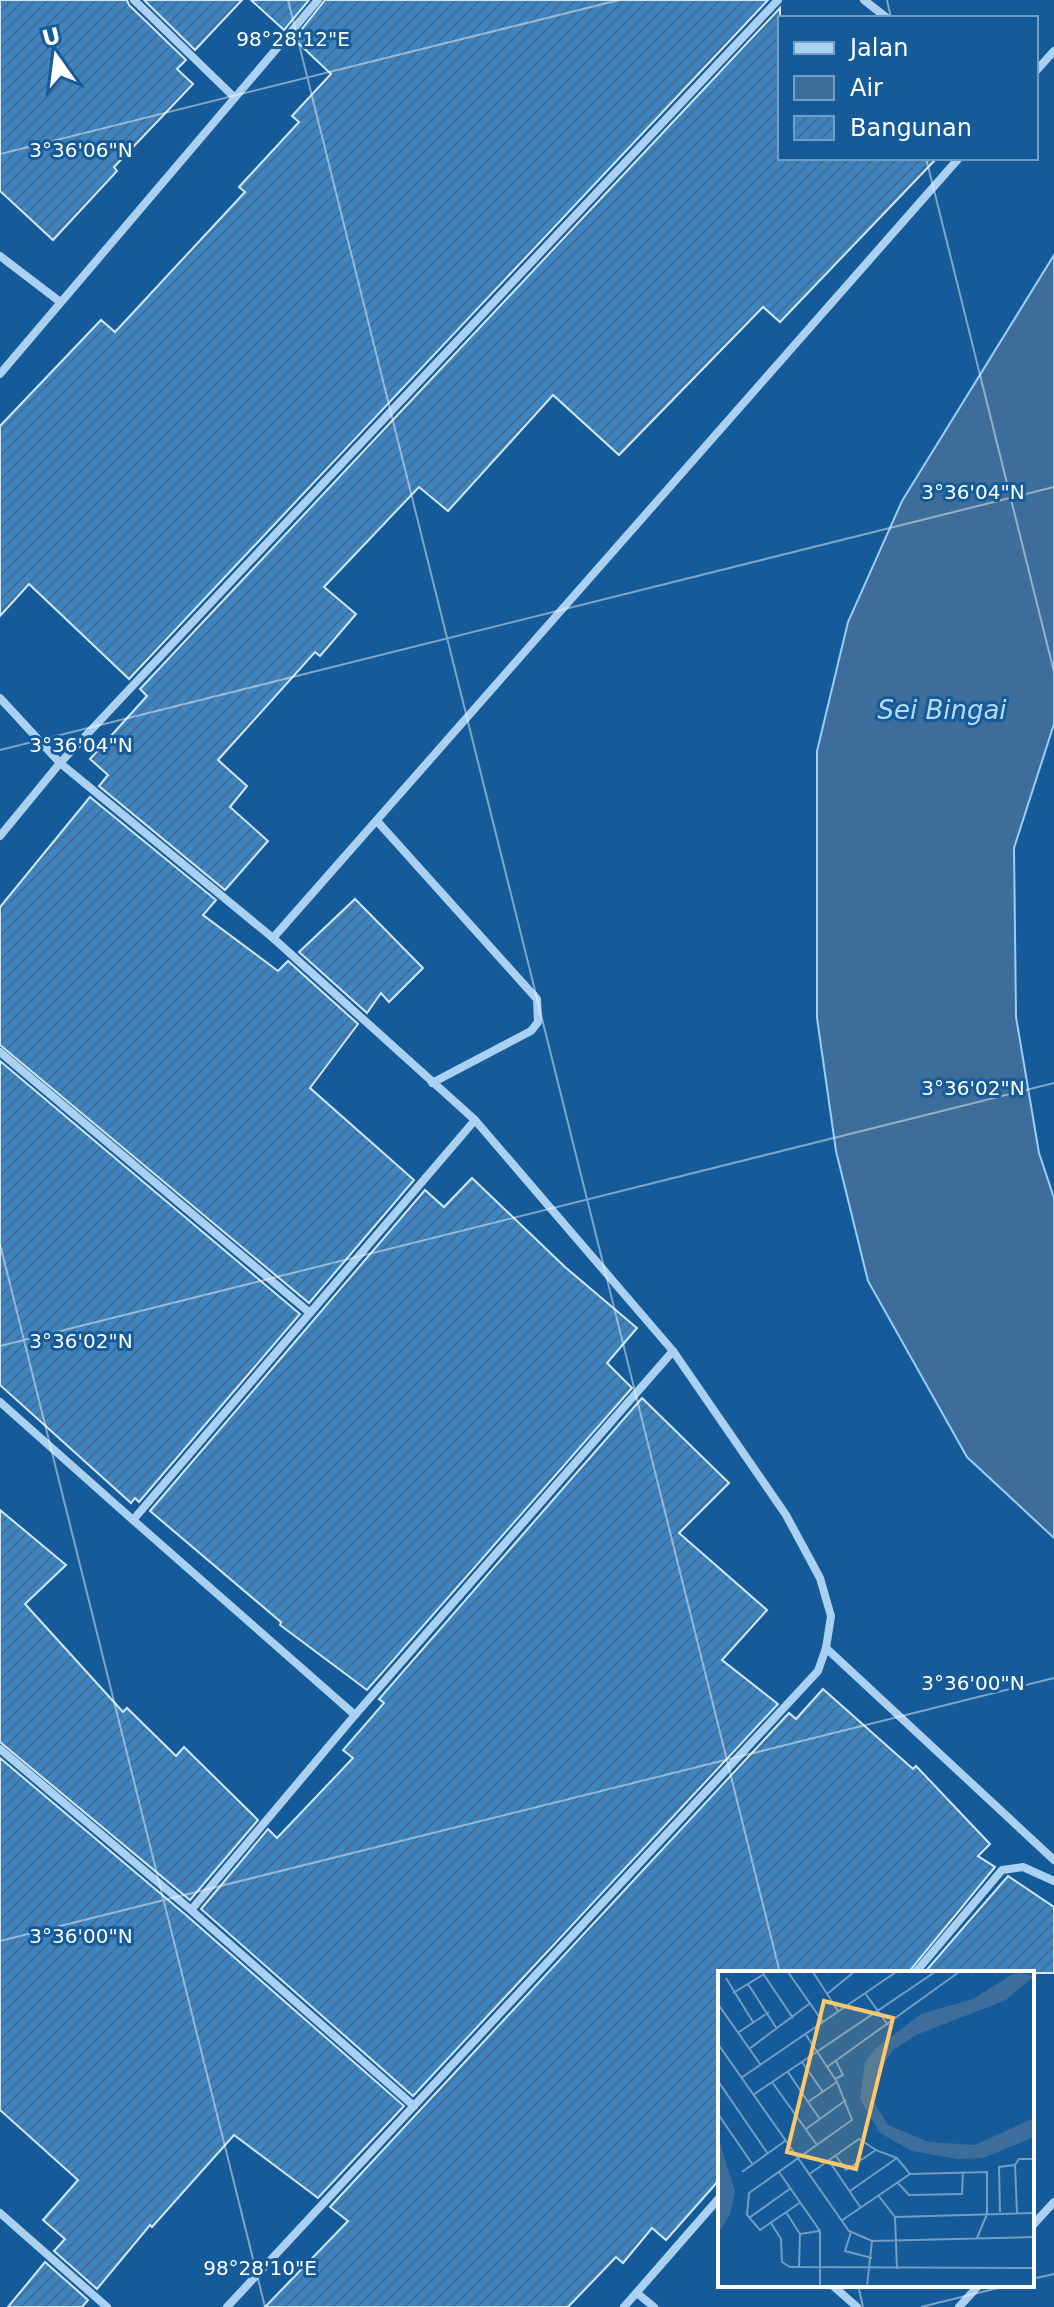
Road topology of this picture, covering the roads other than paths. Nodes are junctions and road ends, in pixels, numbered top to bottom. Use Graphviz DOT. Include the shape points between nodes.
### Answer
graph roads {
  1 [pos="134,0"];
  2 [pos="318,0"];
  3 [pos="778,0"];
  4 [pos="864,0"];
  5 [pos="884,16"];
  6 [pos="1054,51"];
  7 [pos="1038,69"];
  8 [pos="234,97"];
  9 [pos="957,160"];
  10 [pos="0,256"];
  11 [pos="59,301"];
  12 [pos="0,374"];
  13 [pos="0,698"];
  14 [pos="60,763"];
  15 [pos="377,821"];
  16 [pos="0,836"];
  17 [pos="273,938"];
  18 [pos="0,1052"];
  19 [pos="432,1083"];
  20 [pos="475,1120"];
  21 [pos="310,1313"];
  22 [pos="673,1351"];
  23 [pos="0,1402"];
  24 [pos="133,1520"];
  25 [pos="826,1648"];
  26 [pos="355,1715"];
  27 [pos="0,1749"];
  28 [pos="1054,1860"];
  29 [pos="1054,1881"];
  30 [pos="191,1910"];
  31 [pos="917,1971"];
  32 [pos="414,2106"];
  33 [pos="718,2199"];
  34 [pos="1054,2202"];
  35 [pos="0,2213"];
  36 [pos="1034,2224"];
  37 [pos="834,2287"];
  38 [pos="977,2287"];
  39 [pos="637,2293"];
  40 [pos="107,2307"];
  41 [pos="227,2307"];
  42 [pos="624,2307"];
  43 [pos="654,2307"];
  44 [pos="857,2307"];
  45 [pos="959,2307"];
  1 -- 8 [label="street"];
  2 -- 8 [label="street"];
  3 -- 14 [label="street"];
  4 -- 5 [label="street"];
  6 -- 7 [label="street"];
  8 -- 11 [label="street"];
  9 -- 15 [label="street"];
  10 -- 11 [label="street"];
  11 -- 12 [label="street"];
  13 -- 14 [label="street"];
  14 -- 16 [label="street"];
  14 -- 17 [label="street"];
  15 -- 17 [label="street"];
  15 -- 19 [label="street" via="537,999 538,1022 531,1031"];
  17 -- 19 [label="street"];
  18 -- 21 [label="street"];
  19 -- 20 [label="street"];
  20 -- 21 [label="street"];
  20 -- 22 [label="street"];
  21 -- 24 [label="street"];
  22 -- 25 [label="street" via="786,1515 820,1578 831,1616"];
  22 -- 26 [label="street"];
  23 -- 24 [label="street"];
  24 -- 26 [label="street"];
  25 -- 28 [label="street"];
  25 -- 32 [label="street" via="818,1671"];
  26 -- 30 [label="street"];
  27 -- 30 [label="street"];
  29 -- 31 [label="street" via="1023,1867 1002,1870"];
  30 -- 32 [label="street"];
  32 -- 41 [label="street"];
  33 -- 39 [label="street"];
  34 -- 36 [label="street"];
  35 -- 40 [label="street"];
  37 -- 44 [label="street"];
  38 -- 45 [label="street"];
  39 -- 42 [label="street"];
  39 -- 43 [label="street"];
}
